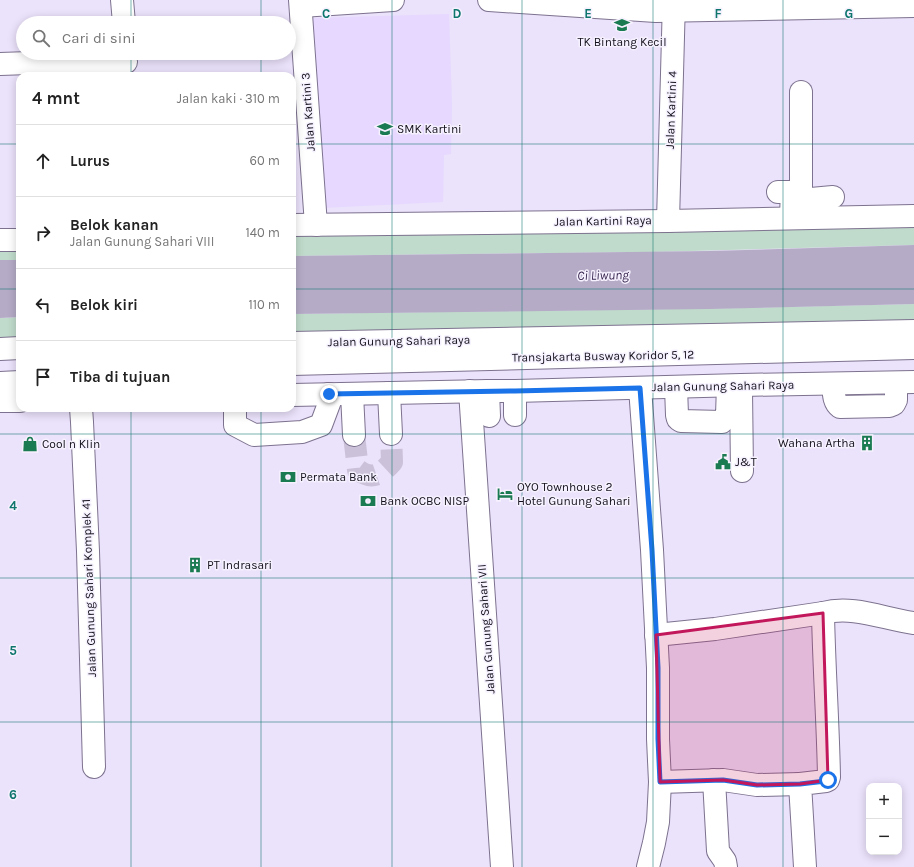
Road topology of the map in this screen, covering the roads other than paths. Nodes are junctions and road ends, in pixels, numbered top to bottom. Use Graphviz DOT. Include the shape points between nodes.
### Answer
graph roads {
  1 [pos="122,0"];
  2 [pos="393,0"];
  3 [pos="489,0"];
  4 [pos="300,3"];
  5 [pos="674,5"];
  6 [pos="914,6"];
  7 [pos="123,16"];
  8 [pos="0,64"];
  9 [pos="126,64"];
  10 [pos="801,92"];
  11 [pos="778,192"];
  12 [pos="833,197"];
  13 [pos="914,216"];
  14 [pos="801,218"];
  15 [pos="668,221"];
  16 [pos="296,225"];
  17 [pos="316,225"];
  18 [pos="0,240"];
  19 [pos="16,240"];
  20 [pos="914,331"];
  21 [pos="296,343"];
  22 [pos="16,348"];
  23 [pos="914,348"];
  24 [pos="0,349"];
  25 [pos="914,363"];
  26 [pos="296,364"];
  27 [pos="16,368"];
  28 [pos="0,369"];
  29 [pos="296,377"];
  30 [pos="16,382"];
  31 [pos="0,383"];
  32 [pos="905,383"];
  33 [pos="735,386"];
  34 [pos="676,387"];
  35 [pos="640,388"];
  36 [pos="479,391"];
  37 [pos="515,391"];
  38 [pos="389,393"];
  39 [pos="329,394"];
  40 [pos="352,394"];
  41 [pos="296,395"];
  42 [pos="16,400"];
  43 [pos="0,401"];
  44 [pos="81,412"];
  45 [pos="235,412"];
  46 [pos="515,415"];
  47 [pos="489,416"];
  48 [pos="391,434"];
  49 [pos="354,435"];
  50 [pos="742,471"];
  51 [pos="823,613"];
  52 [pos="914,623"];
  53 [pos="656,635"];
  54 [pos="94,767"];
  55 [pos="714,780"];
  56 [pos="660,782"];
  57 [pos="800,784"];
  58 [pos="502,867"];
  59 [pos="648,867"];
  60 [pos="726,867"];
  61 [pos="805,867"];
  1 -- 7 [label="street"];
  2 -- 4 [label="street"];
  3 -- 5 [label="street" via="656,11"];
  4 -- 17 [label="street, Jalan Kartini 3"];
  5 -- 6 [label="street"];
  5 -- 15 [label="street, Jalan Kartini 4"];
  8 -- 9 [label="street" via="29,63 62,68"];
  10 -- 14 [label="street"];
  11 -- 14 [label="street" via="792,192"];
  12 -- 14 [label="street" via="811,199"];
  13 -- 14 [label="street, Jalan Kartini Raya"];
  14 -- 15 [label="street, Jalan Kartini Raya"];
  15 -- 17 [label="street, Jalan Kartini Raya"];
  16 -- 17 [label="street, Jalan Kartini Raya"];
  18 -- 19 [label="street"];
  20 -- 21 [label="street, Jalan Gunung Sahari Raya"];
  22 -- 24 [label="street"];
  23 -- 26 [label="street, Transjakarta Busway Koridor 5, 12"];
  25 -- 29 [label="street, Transjakarta Busway Koridor 5, 12"];
  27 -- 28 [label="street"];
  30 -- 31 [label="street"];
  32 -- 33 [label="street, Jalan Gunung Sahari Raya"];
  33 -- 34 [label="street, Jalan Gunung Sahari Raya"];
  33 -- 34 [label="street" via="727,415 722,422 678,419"];
  33 -- 50 [label="street"];
  34 -- 35 [label="street, Jalan Gunung Sahari Raya"];
  35 -- 37 [label="street, Jalan Gunung Sahari Raya"];
  35 -- 53 [label="street"];
  36 -- 37 [label="street, Jalan Gunung Sahari Raya"];
  36 -- 38 [label="street, Jalan Gunung Sahari Raya"];
  36 -- 47 [label="street"];
  36 -- 58 [label="street, Jalan Gunung Sahari VII"];
  37 -- 46 [label="street"];
  38 -- 40 [label="street, Jalan Gunung Sahari Raya"];
  38 -- 48 [label="street"];
  39 -- 40 [label="street, Jalan Gunung Sahari Raya"];
  39 -- 41 [label="street, Jalan Gunung Sahari Raya"];
  39 -- 45 [label="street" via="330,401 321,425 302,432 254,435 235,425"];
  40 -- 49 [label="street"];
  42 -- 43 [label="street"];
  44 -- 54 [label="street, Jalan Gunung Sahari Komplek 41" via="88,551"];
  51 -- 52 [label="street" via="833,610 860,612"];
  51 -- 53 [label="street"];
  51 -- 57 [label="street" via="829,777 826,781"];
  53 -- 56 [label="street"];
  55 -- 56 [label="street"];
  55 -- 57 [label="street" via="757,785"];
  55 -- 60 [label="street" via="718,851"];
  56 -- 59 [label="street" via="658,822"];
  57 -- 61 [label="street"];
}
